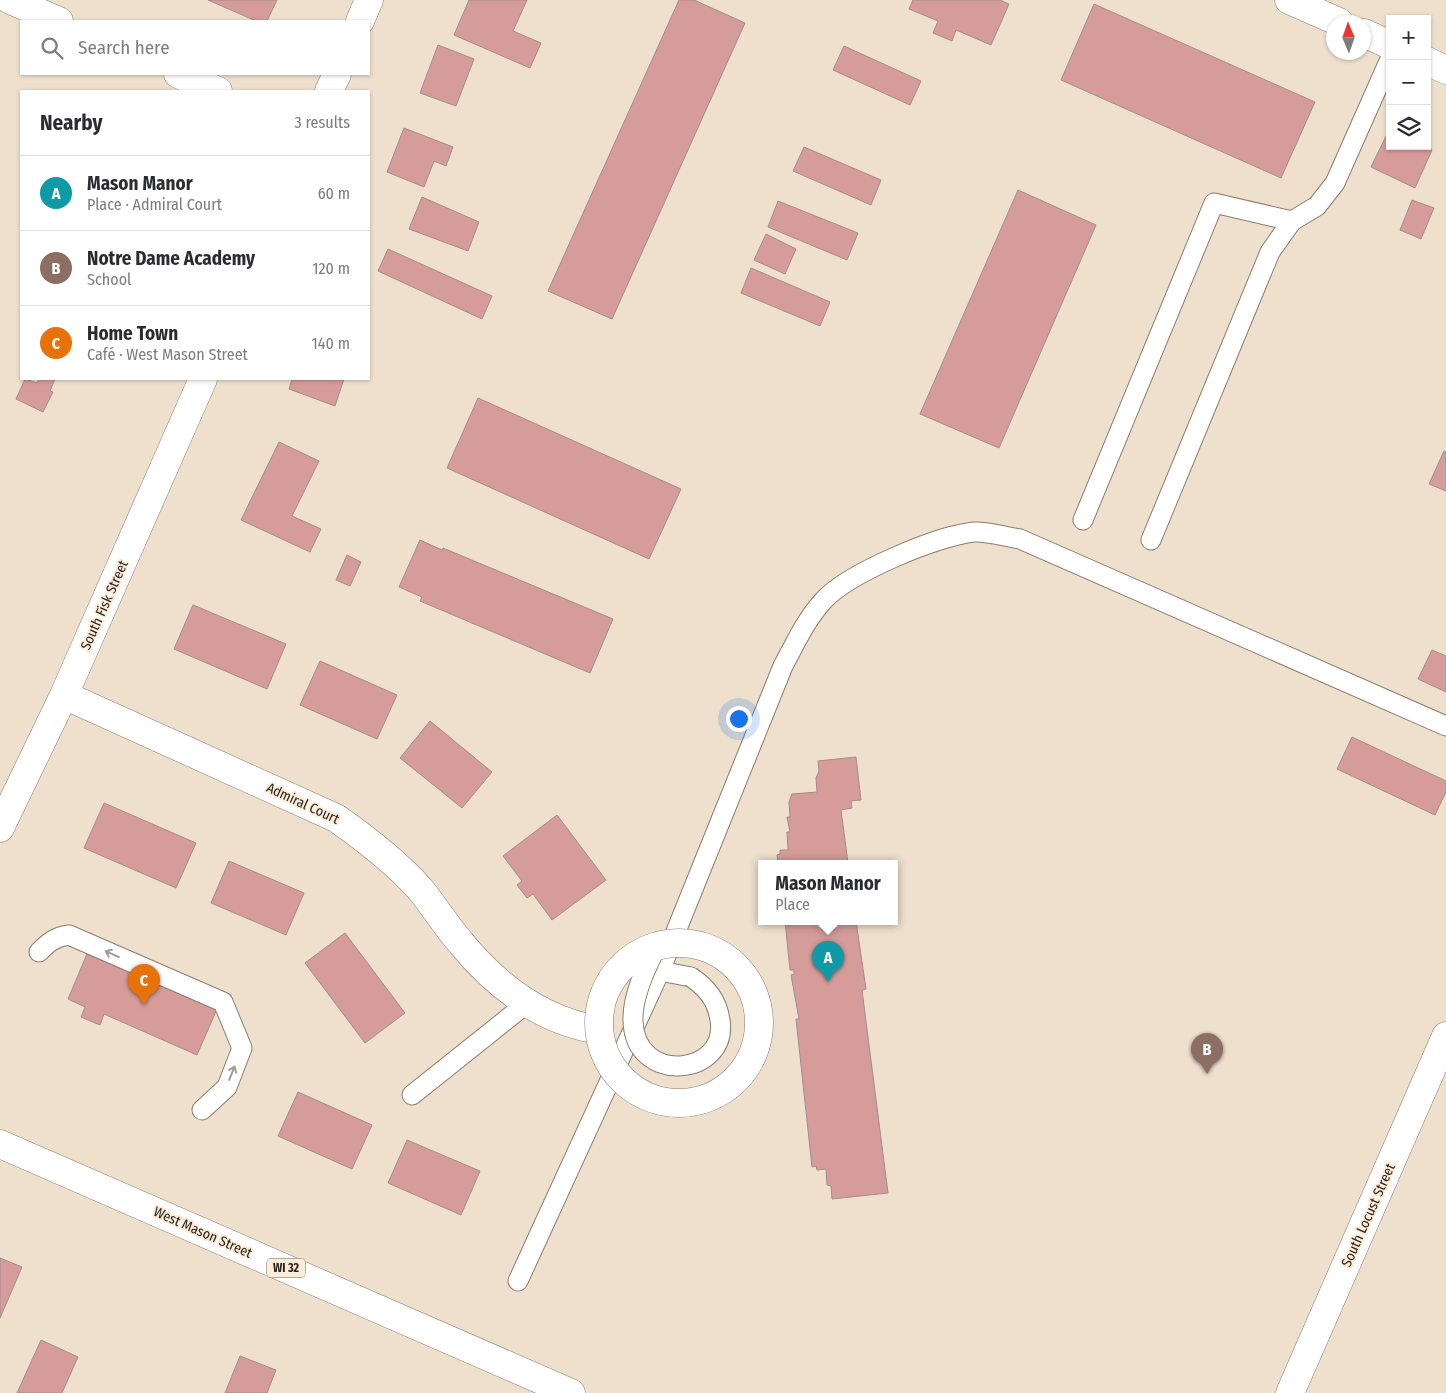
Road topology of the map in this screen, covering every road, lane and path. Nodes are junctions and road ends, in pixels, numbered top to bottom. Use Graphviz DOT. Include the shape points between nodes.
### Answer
graph roads {
  1 [pos="10,0"];
  2 [pos="369,0"];
  3 [pos="1289,0"];
  4 [pos="1326,16"];
  5 [pos="57,20"];
  6 [pos="360,20"];
  7 [pos="1371,36"];
  8 [pos="1386,43"];
  9 [pos="1389,60"];
  10 [pos="1431,63"];
  11 [pos="1446,70"];
  12 [pos="180,75"];
  13 [pos="337,75"];
  14 [pos="216,90"];
  15 [pos="329,90"];
  16 [pos="1292,221"];
  17 [pos="203,380"];
  18 [pos="1083,520"];
  19 [pos="1151,540"];
  20 [pos="64,695"];
  21 [pos="1446,726"];
  22 [pos="0,828"];
  23 [pos="40,952"];
  24 [pos="658,958"];
  25 [pos="526,1004"];
  26 [pos="586,1028"];
  27 [pos="1446,1036"];
  28 [pos="412,1095"];
  29 [pos="202,1110"];
  30 [pos="0,1144"];
  31 [pos="518,1281"];
  32 [pos="571,1393"];
  33 [pos="1290,1393"];
  1 -- 5 [label="street"];
  2 -- 6 [label="street"];
  3 -- 4 [label="street"];
  7 -- 8 [label="street"];
  9 -- 16 [label="lane" via="1335,183 1318,206"];
  10 -- 11 [label="street"];
  12 -- 14 [label="street"];
  13 -- 15 [label="street"];
  16 -- 18 [label="lane" via="1214,203"];
  16 -- 19 [label="lane" via="1270,252"];
  17 -- 20 [label="street, South Fisk Street"];
  20 -- 22 [label="street, South Fisk Street"];
  20 -- 25 [label="street, Admiral Court" via="336,818 376,846 419,888 461,944 488,973"];
  21 -- 24 [label="lane" via="1020,539 976,532 953,536 847,581 824,600 806,622 783,666"];
  29 -- 23 [label="lane, one-way" via="227,1087 242,1048 223,1002 69,935 48,942"];
  24 -- 24 [label="lane, bridge" via="647,965 636,1001 632,1021 636,1039 642,1052 652,1061 665,1066 692,1065 712,1052 718,1040 721,1025 715,1001 705,987"];
  24 -- 26 [label="street, bridge" via="632,958 613,978"];
  24 -- 26 [label="street, bridge" via="684,943 711,950 734,964 751,986 759,1013 758,1038 750,1062 734,1082 712,1096 687,1102 662,1101 638,1092 618,1076"];
  24 -- 31 [label="lane"];
  25 -- 26 [label="street, Admiral Court"];
  25 -- 28 [label="lane"];
  27 -- 33 [label="street, South Locust Street"];
  30 -- 32 [label="street, West Mason Street / WI 32"];
}
